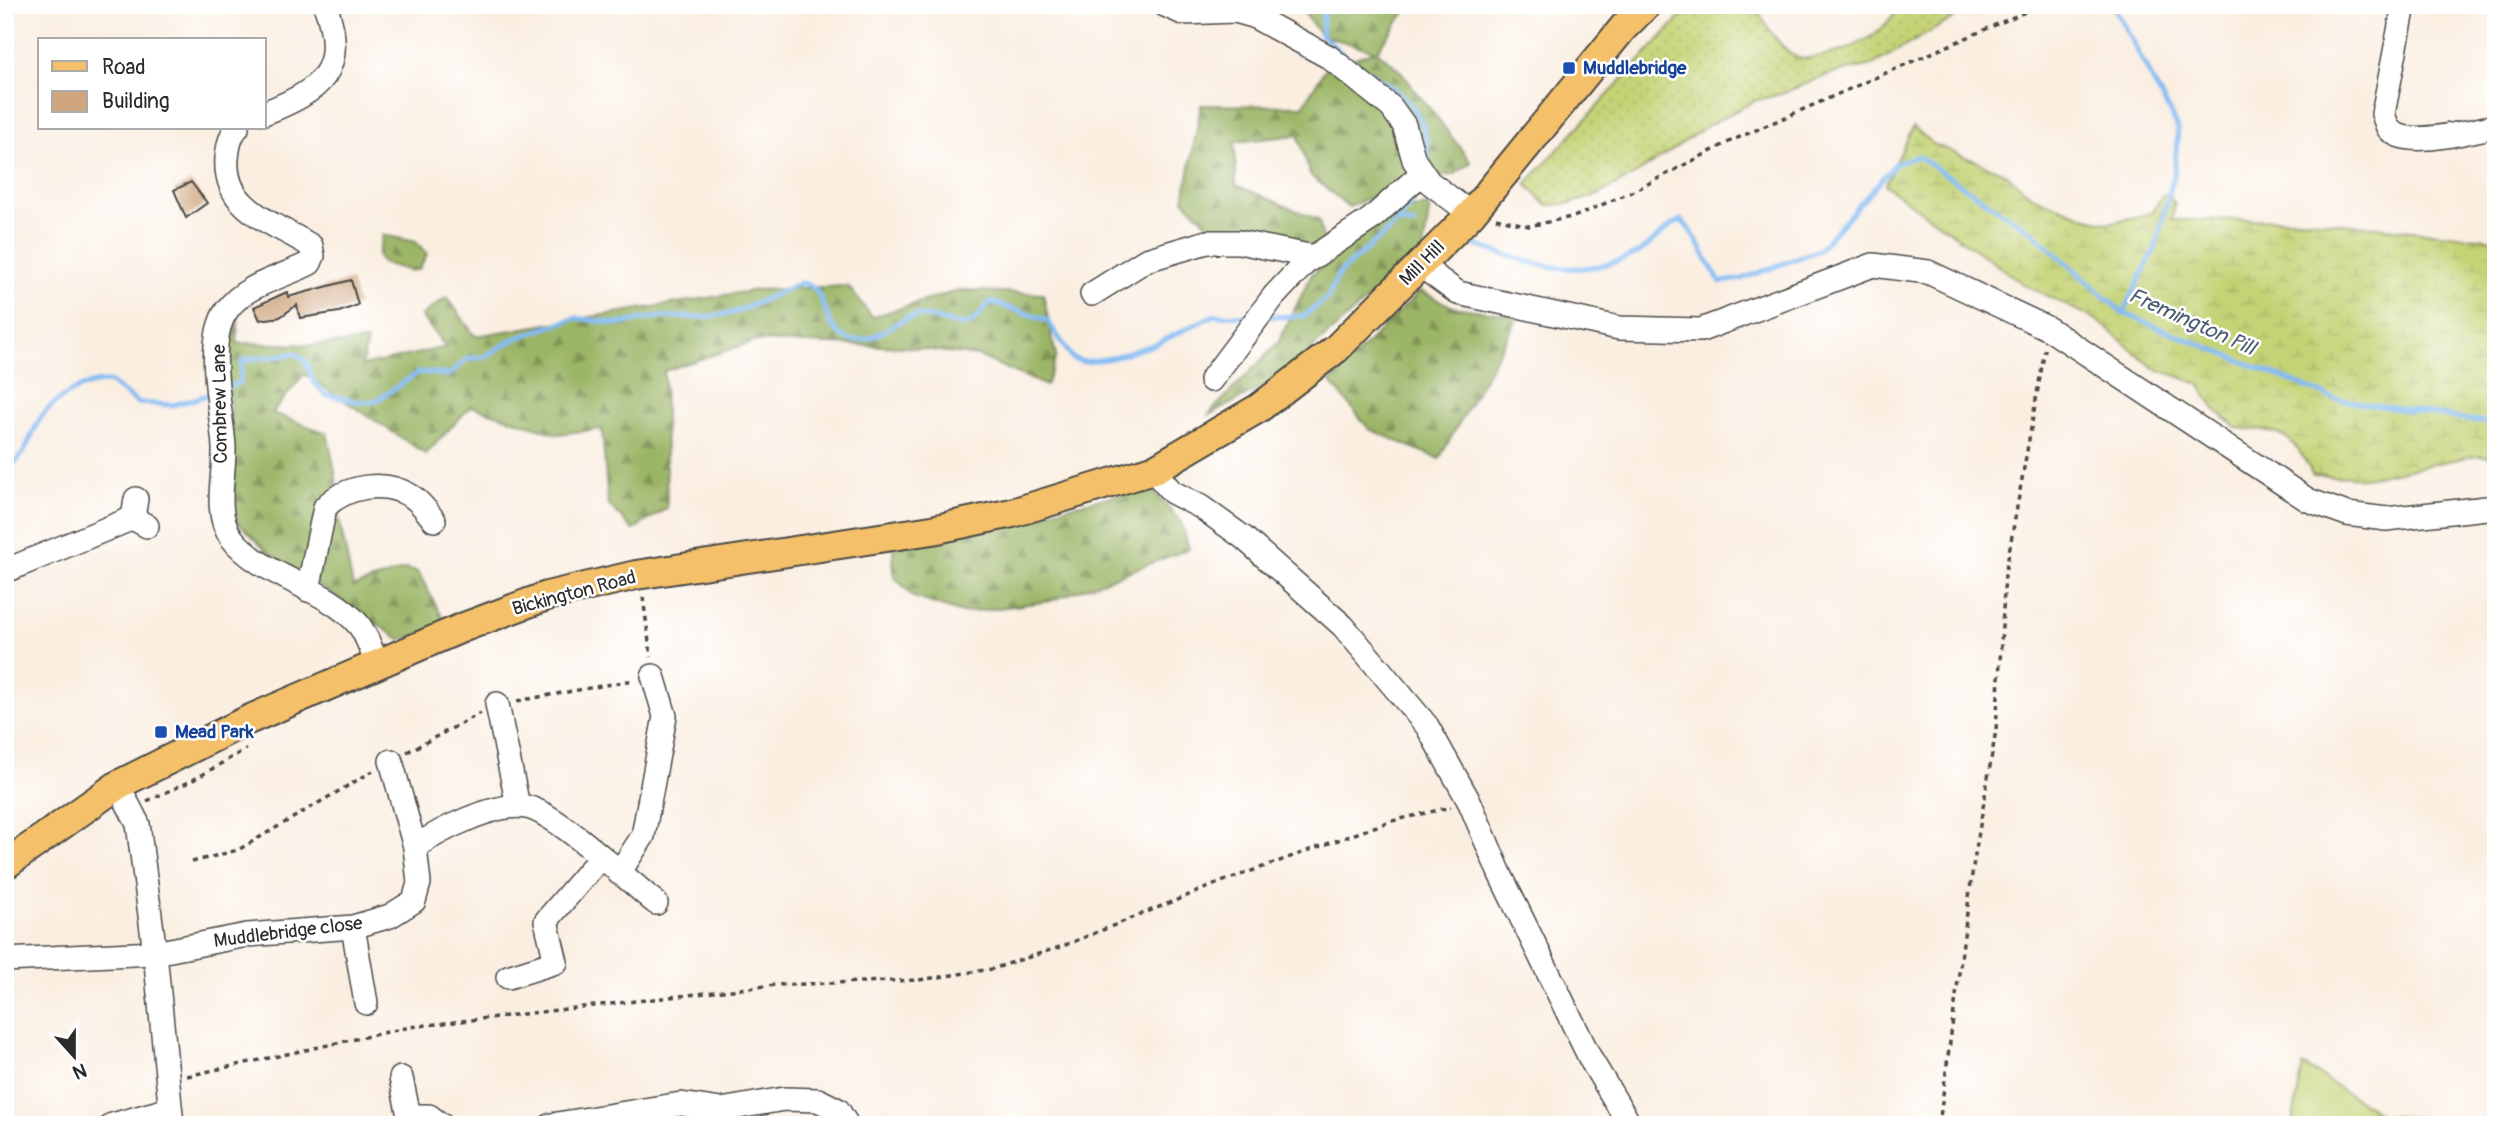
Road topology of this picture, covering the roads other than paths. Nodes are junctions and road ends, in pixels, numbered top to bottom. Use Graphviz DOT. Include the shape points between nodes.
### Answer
graph roads {
  1 [pos="325,5"];
  2 [pos="1165,5"];
  3 [pos="1646,5"];
  4 [pos="2404,5"];
  5 [pos="266,112"];
  6 [pos="2496,126"];
  7 [pos="236,130"];
  8 [pos="1423,173"];
  9 [pos="1471,214"];
  10 [pos="1314,257"];
  11 [pos="1420,265"];
  12 [pos="1092,294"];
  13 [pos="1211,380"];
  14 [pos="1153,470"];
  15 [pos="2496,507"];
  16 [pos="139,514"];
  17 [pos="434,520"];
  18 [pos="5,571"];
  19 [pos="308,590"];
  20 [pos="377,663"];
  21 [pos="653,676"];
  22 [pos="497,704"];
  23 [pos="391,761"];
  24 [pos="124,797"];
  25 [pos="518,807"];
  26 [pos="415,847"];
  27 [pos="600,858"];
  28 [pos="5,865"];
  29 [pos="619,873"];
  30 [pos="656,902"];
  31 [pos="353,927"];
  32 [pos="155,953"];
  33 [pos="5,960"];
  34 [pos="508,977"];
  35 [pos="366,1003"];
  36 [pos="401,1078"];
  37 [pos="171,1117"];
  38 [pos="566,1124"];
  39 [pos="112,1125"];
  40 [pos="441,1125"];
  41 [pos="847,1125"];
  42 [pos="1630,1125"];
  1 -- 5 [label="street" via="334,44 330,71 303,96"];
  2 -- 8 [label="street" via="1184,13 1235,11 1253,16 1329,57 1391,107 1404,125 1414,160"];
  3 -- 9 [label="main road, Mill Hill"];
  4 -- 6 [label="street" via="2383,114 2389,129 2418,140"];
  7 -- 19 [label="street, Combrew Lane" via="228,147 226,174 235,196 246,208 311,246 313,256 310,263 247,292 227,310 220,327 216,362 224,447 224,521 230,536 256,558"];
  8 -- 9 [label="street"];
  8 -- 10 [label="street" via="1371,219"];
  9 -- 11 [label="main road, Mill Hill"];
  10 -- 12 [label="street" via="1267,245 1213,242 1146,260"];
  10 -- 13 [label="street" via="1274,296"];
  11 -- 14 [label="main road, Mill Hill" via="1325,358 1259,408"];
  11 -- 15 [label="street" via="1458,293 1619,328 1701,330 1873,265 1928,272 2049,329 2308,500 2347,514 2386,519"];
  14 -- 20 [label="main road, Bickington Road" via="1012,513 932,530 636,575 547,596"];
  14 -- 42 [label="street" via="1172,492 1244,538 1343,626 1427,726 1470,803 1591,1060"];
  16 -- 18 [label="street"];
  17 -- 19 [label="street" via="414,497 400,490 377,486 346,491 325,507"];
  19 -- 20 [label="street, Combrew Lane" via="359,625"];
  20 -- 24 [label="main road, Bickington Road" via="248,720"];
  21 -- 29 [label="street" via="665,716 643,836"];
  22 -- 25 [label="street"];
  23 -- 26 [label="street"];
  24 -- 28 [label="main road, Bickington Road"];
  24 -- 32 [label="street" via="138,824"];
  25 -- 26 [label="street" via="446,827"];
  25 -- 27 [label="street" via="541,811"];
  26 -- 31 [label="street, Muddlebridge close" via="419,883 414,901 390,916"];
  27 -- 29 [label="street"];
  27 -- 34 [label="street" via="546,921 556,962"];
  29 -- 30 [label="street"];
  31 -- 32 [label="street, Muddlebridge close" via="247,935"];
  31 -- 35 [label="street, Muddlebridge close"];
  32 -- 33 [label="street, Muddlebridge close"];
  32 -- 37 [label="street"];
  36 -- 40 [label="street" via="409,1116 429,1116"];
  37 -- 39 [label="street"];
  38 -- 41 [label="street" via="681,1104 721,1110 818,1100 838,1110"];
}
